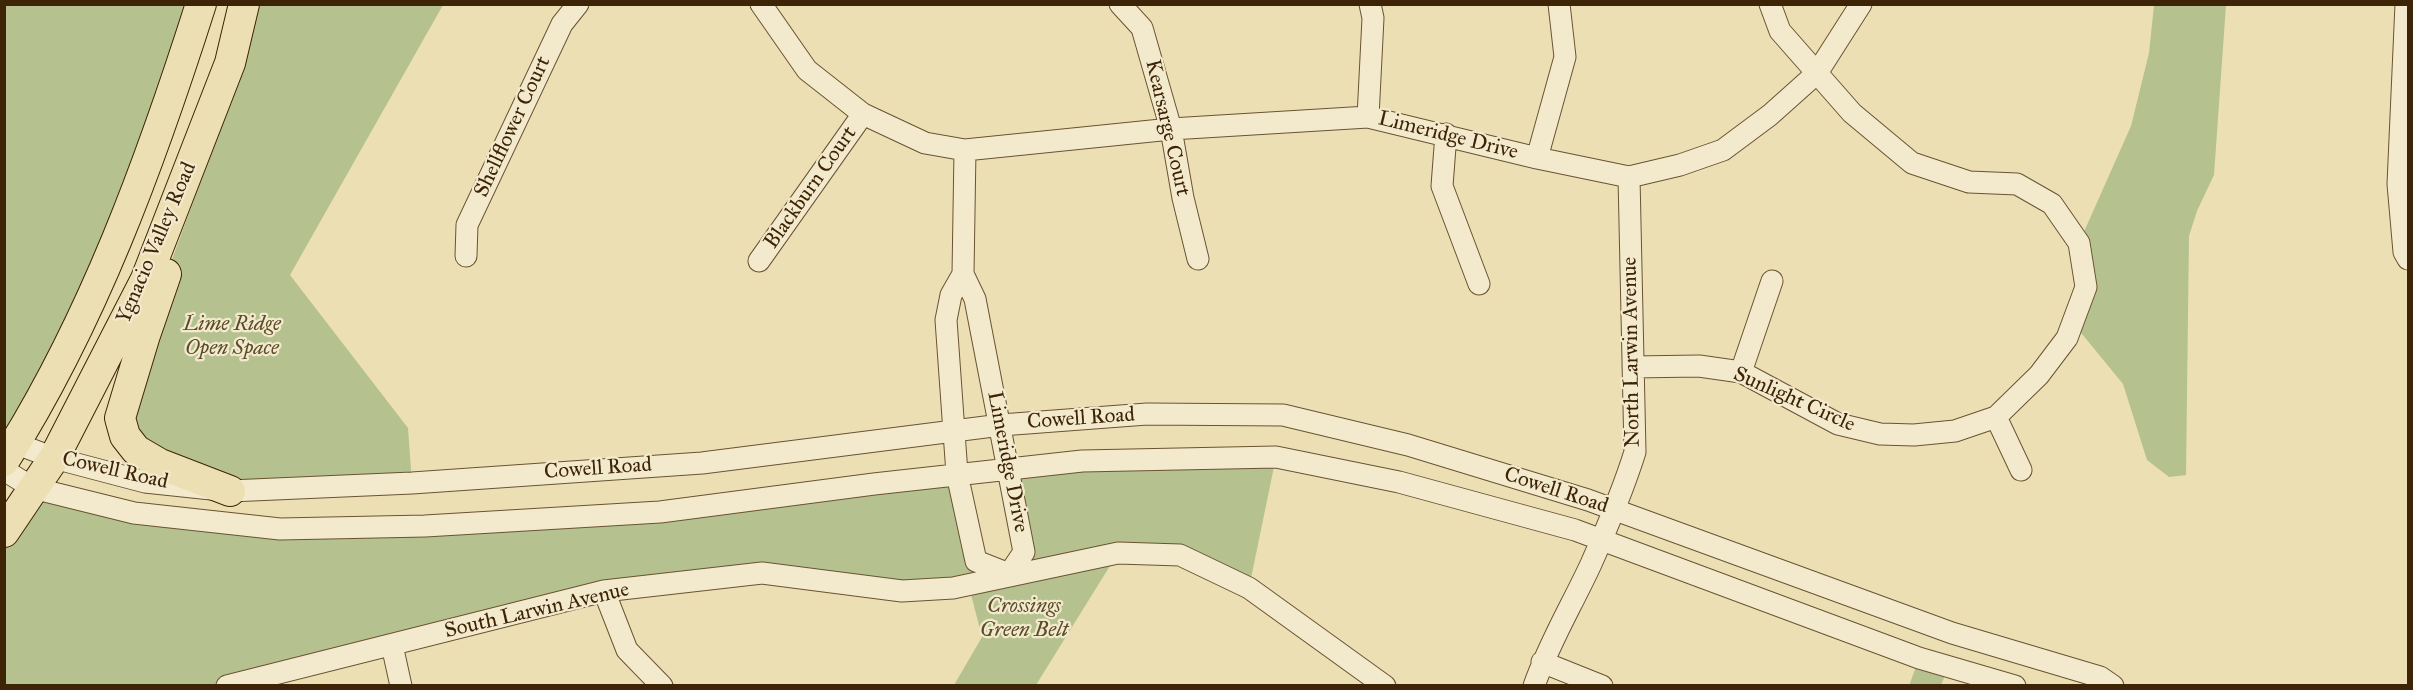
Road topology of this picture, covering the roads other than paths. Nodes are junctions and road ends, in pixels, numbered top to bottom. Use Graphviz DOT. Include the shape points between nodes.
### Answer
graph roads {
  1 [pos="201,4"];
  2 [pos="244,4"];
  3 [pos="578,4"];
  4 [pos="761,4"];
  5 [pos="1120,4"];
  6 [pos="1370,4"];
  7 [pos="1558,4"];
  8 [pos="1770,4"];
  9 [pos="1861,4"];
  10 [pos="2406,4"];
  11 [pos="230,63"];
  12 [pos="1817,72"];
  13 [pos="863,114"];
  14 [pos="1368,117"];
  15 [pos="1171,129"];
  16 [pos="1446,134"];
  17 [pos="965,150"];
  18 [pos="1537,158"];
  19 [pos="1629,177"];
  20 [pos="466,255"];
  21 [pos="1198,259"];
  22 [pos="2409,259"];
  23 [pos="759,261"];
  24 [pos="963,274"];
  25 [pos="1772,281"];
  26 [pos="1479,284"];
  27 [pos="1633,367"];
  28 [pos="1741,372"];
  29 [pos="1996,417"];
  30 [pos="1001,425"];
  31 [pos="955,431"];
  32 [pos="7,453"];
  33 [pos="54,458"];
  34 [pos="1010,468"];
  35 [pos="2021,470"];
  36 [pos="957,474"];
  37 [pos="33,488"];
  38 [pos="231,491"];
  39 [pos="1614,509"];
  40 [pos="4,531"];
  41 [pos="1601,539"];
  42 [pos="1009,574"];
  43 [pos="604,591"];
  44 [pos="392,645"];
  45 [pos="1542,662"];
  46 [pos="227,686"];
  47 [pos="401,686"];
  48 [pos="662,686"];
  49 [pos="1385,686"];
  50 [pos="1534,686"];
  51 [pos="1602,686"];
  52 [pos="2015,686"];
  53 [pos="2113,686"];
  1 -- 32 [label="highway, Ygnacio Valley Road" via="103,275"];
  2 -- 11 [label="highway, Ygnacio Valley Road"];
  3 -- 20 [label="street, Shellflower Court" via="562,24 467,225"];
  4 -- 13 [label="street, Limeridge Drive" via="807,70"];
  5 -- 15 [label="street, Kearsarge Court" via="1142,28"];
  6 -- 14 [label="street" via="1373,18"];
  7 -- 18 [label="street" via="1565,57"];
  8 -- 12 [label="street, Sunlight Circle" via="1780,31"];
  9 -- 12 [label="street, Limeridge Drive"];
  10 -- 22 [label="street" via="2398,184 2404,252"];
  11 -- 33 [label="highway, Ygnacio Valley Road" via="146,279"];
  11 -- 38 [label="highway" via="221,126 148,324 120,418 125,436 136,450 160,464"];
  12 -- 19 [label="street, Limeridge Drive" via="1770,115 1723,150"];
  12 -- 29 [label="street, Sunlight Circle" via="1852,113 1912,163 1969,182 2017,184 2052,204 2079,243 2086,287 2067,338 2039,375"];
  13 -- 17 [label="street, Limeridge Drive" via="924,143"];
  13 -- 23 [label="street, Blackburn Court"];
  14 -- 15 [label="street, Limeridge Drive"];
  14 -- 16 [label="street, Limeridge Drive"];
  15 -- 17 [label="street, Limeridge Drive"];
  15 -- 21 [label="street, Kearsarge Court"];
  16 -- 18 [label="street, Limeridge Drive"];
  16 -- 26 [label="street" via="1442,186"];
  17 -- 24 [label="street, Limeridge Drive"];
  18 -- 19 [label="street, Limeridge Drive"];
  19 -- 27 [label="street, North Larwin Avenue"];
  24 -- 30 [label="street, Limeridge Drive" via="975,299"];
  24 -- 31 [label="street, Limeridge Drive" via="951,295 946,320"];
  25 -- 28 [label="street"];
  27 -- 28 [label="street, Sunlight Circle" via="1699,366"];
  27 -- 39 [label="street, North Larwin Avenue" via="1635,452"];
  28 -- 29 [label="street, Sunlight Circle" via="1838,424 1880,434 1955,431"];
  29 -- 35 [label="street"];
  30 -- 31 [label="street, Cowell Road"];
  30 -- 34 [label="street, Limeridge Drive"];
  30 -- 39 [label="street, Cowell Road" via="1147,414 1283,415 1408,445"];
  31 -- 36 [label="street, Limeridge Drive"];
  31 -- 38 [label="street, Cowell Road" via="702,463"];
  32 -- 33 [label="street, Cowell Road"];
  32 -- 37 [label="street, Cowell Road"];
  33 -- 37 [label="highway, Ygnacio Valley Road"];
  33 -- 38 [label="street, Cowell Road" via="145,482"];
  34 -- 36 [label="street, Cowell Road"];
  34 -- 41 [label="street, Cowell Road" via="1082,461 1276,457 1399,482"];
  34 -- 42 [label="street, Limeridge Drive" via="1024,552"];
  36 -- 37 [label="street, Cowell Road" via="660,512 424,526 280,529 134,513"];
  36 -- 42 [label="street, Limeridge Drive" via="976,561"];
  37 -- 40 [label="highway, Ygnacio Valley Road"];
  39 -- 41 [label="street, North Larwin Avenue"];
  39 -- 53 [label="street, Cowell Road" via="1952,633 2100,677"];
  41 -- 45 [label="street, North Larwin Avenue"];
  41 -- 52 [label="street, Cowell Road" via="1919,658"];
  42 -- 43 [label="street, South Larwin Avenue" via="953,588 902,591 762,573"];
  42 -- 49 [label="street, South Larwin Avenue" via="1118,553 1180,555 1249,588"];
  43 -- 44 [label="street, South Larwin Avenue"];
  43 -- 48 [label="street" via="627,650"];
  44 -- 46 [label="street, South Larwin Avenue"];
  44 -- 47 [label="street"];
  45 -- 50 [label="street, North Larwin Avenue"];
  45 -- 51 [label="street"];
}
